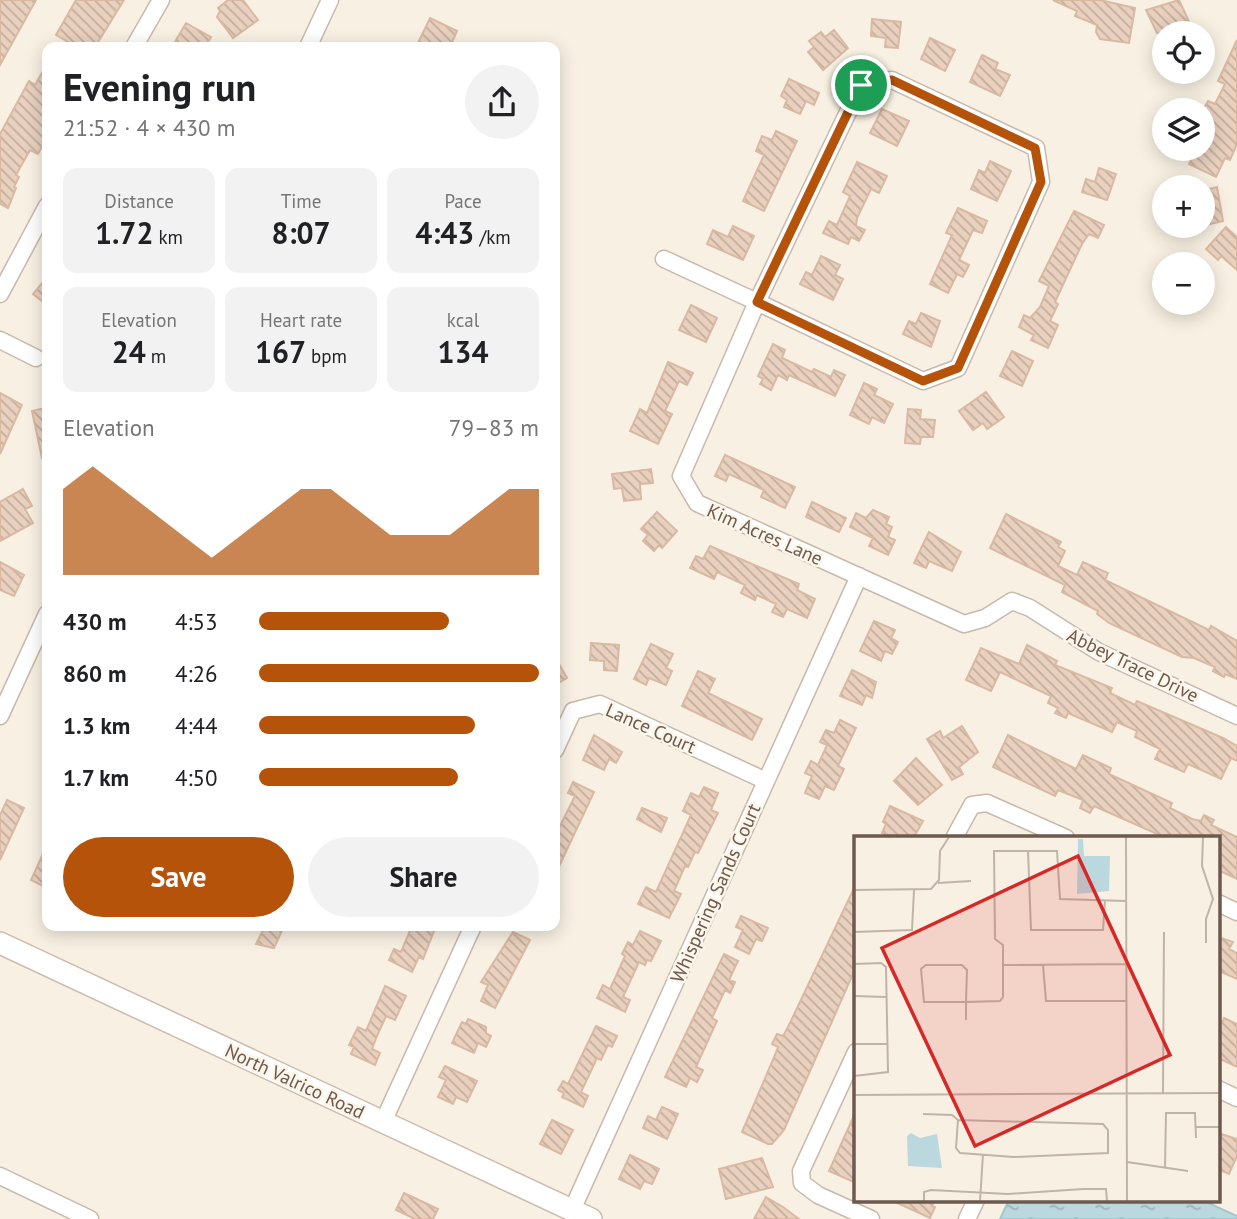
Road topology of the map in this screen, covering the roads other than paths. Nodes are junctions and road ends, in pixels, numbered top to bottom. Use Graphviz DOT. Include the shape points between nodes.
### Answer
graph roads {
  1 [pos="161,0"];
  2 [pos="330,0"];
  3 [pos="137,42"];
  4 [pos="310,42"];
  5 [pos="42,215"];
  6 [pos="664,259"];
  7 [pos="0,295"];
  8 [pos="757,302"];
  9 [pos="0,340"];
  10 [pos="36,358"];
  11 [pos="859,576"];
  12 [pos="957,621"];
  13 [pos="42,625"];
  14 [pos="0,716"];
  15 [pos="1237,716"];
  16 [pos="560,739"];
  17 [pos="766,781"];
  18 [pos="955,836"];
  19 [pos="1061,836"];
  20 [pos="1220,904"];
  21 [pos="1237,912"];
  22 [pos="471,931"];
  23 [pos="0,943"];
  24 [pos="854,1056"];
  25 [pos="1220,1090"];
  26 [pos="1237,1098"];
  27 [pos="383,1122"];
  28 [pos="0,1176"];
  29 [pos="975,1202"];
  30 [pos="582,1215"];
  31 [pos="90,1219"];
  32 [pos="871,1219"];
  33 [pos="967,1219"];
  1 -- 3 [label="street"];
  2 -- 4 [label="street"];
  5 -- 7 [label="street"];
  6 -- 8 [label="street, Kim Acres Lane"];
  8 -- 8 [label="street, Kim Acres Lane" via="861,85 892,80 1035,148 1041,182 958,368 923,381"];
  8 -- 11 [label="street, Kim Acres Lane" via="681,476 697,503"];
  9 -- 10 [label="street"];
  11 -- 12 [label="street, Kim Acres Lane"];
  11 -- 17 [label="street, Whispering Sands Court"];
  12 -- 15 [label="street, Abbey Trace Drive" via="973,623 1012,601 1099,652"];
  13 -- 14 [label="street"];
  16 -- 17 [label="street, Lance Court" via="573,711 600,704"];
  17 -- 30 [label="street, Whispering Sands Court"];
  18 -- 19 [label="street" via="972,805 987,803"];
  20 -- 21 [label="street"];
  22 -- 27 [label="street"];
  23 -- 27 [label="street, North Valrico Road"];
  24 -- 32 [label="street" via="801,1171 802,1183"];
  25 -- 26 [label="street"];
  27 -- 30 [label="street, North Valrico Road"];
  28 -- 31 [label="street"];
  29 -- 33 [label="street"];
}
